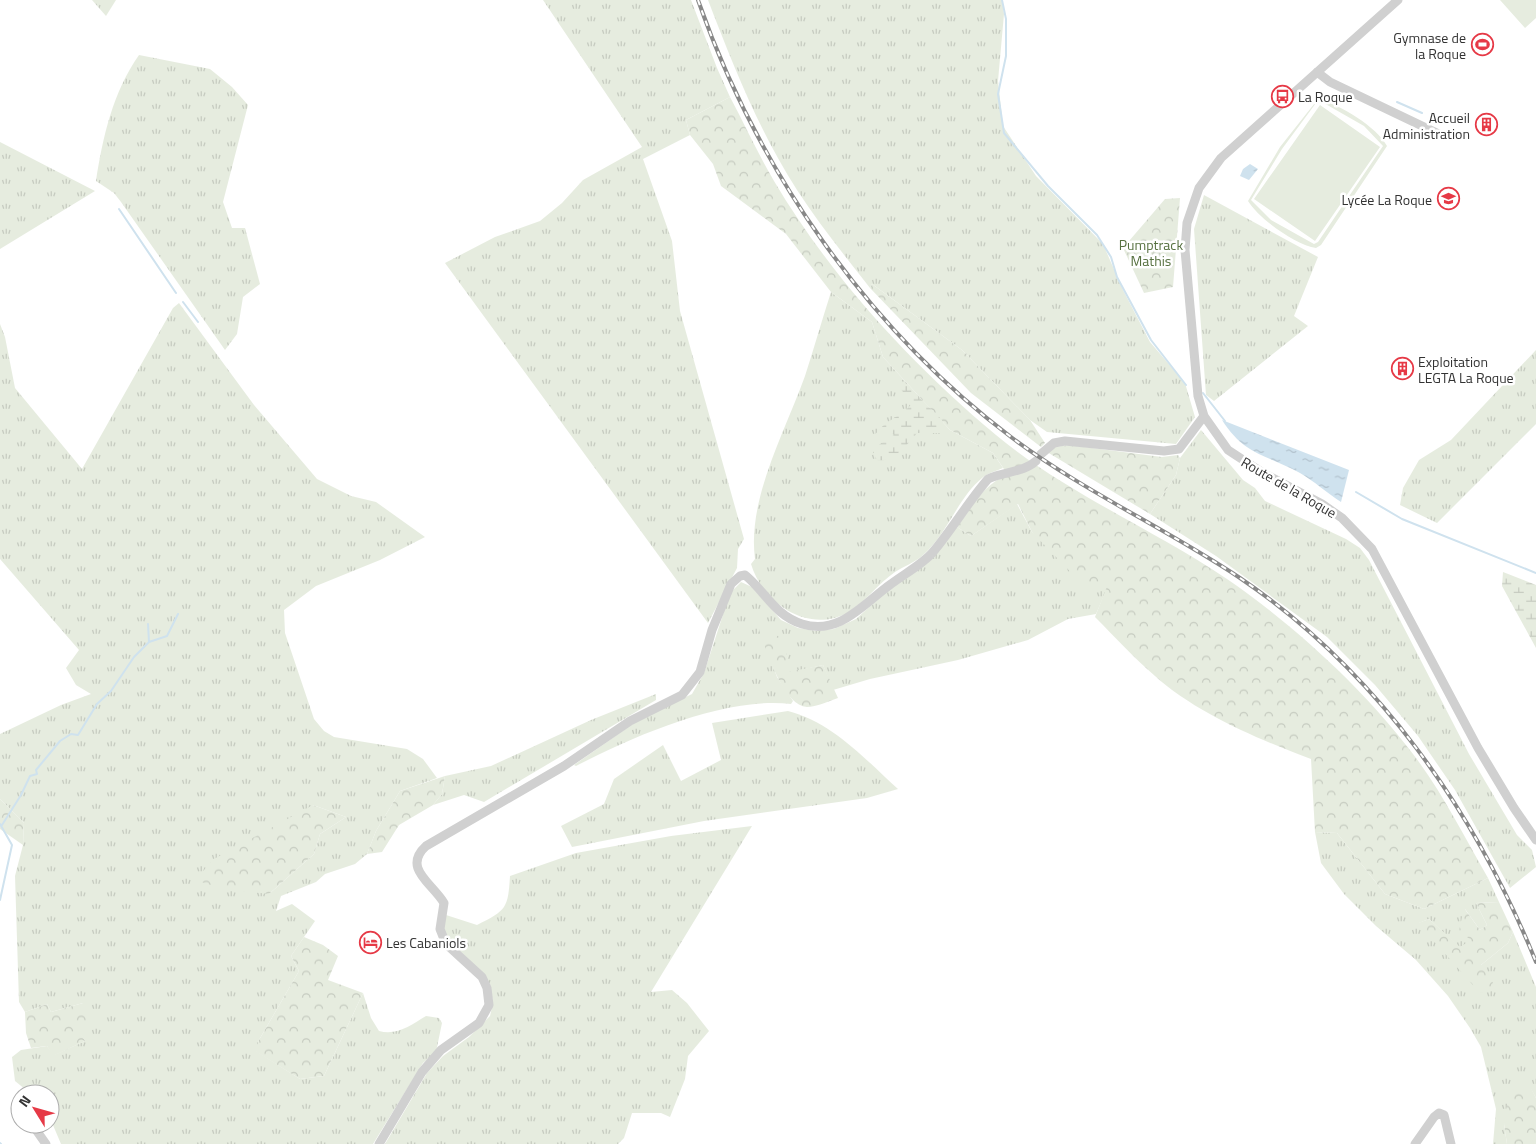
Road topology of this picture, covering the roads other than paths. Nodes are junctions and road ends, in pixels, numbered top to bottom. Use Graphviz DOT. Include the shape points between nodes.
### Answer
graph roads {
  1 [pos="1398,0"];
  2 [pos="1317,72"];
  3 [pos="1443,136"];
  4 [pos="1204,416"];
  5 [pos="1536,840"];
  6 [pos="379,1144"];
  7 [pos="1415,1144"];
  8 [pos="1451,1144"];
  1 -- 2 [label="street, Route de la Roque"];
  2 -- 3 [label="street" via="1330,82"];
  2 -- 4 [label="street, Route de la Roque" via="1221,158 1198,188 1191,205 1185,250 1196,379"];
  4 -- 5 [label="street, Route de la Roque" via="1228,450 1244,463 1322,504 1342,518 1372,550 1478,748"];
  4 -- 6 [label="street" via="1179,449 1164,451 1065,441 1054,443 1029,467 999,473 988,479 932,554 854,615 837,623 819,627 787,618 750,579 740,576 731,584 715,620 700,672 682,695 630,721 564,766 426,846 415,862 420,875 444,903 440,929 446,944 482,977 489,1005 479,1023 441,1050 422,1072"];
  7 -- 8 [label="street" via="1439,1113 1444,1115"];
}
